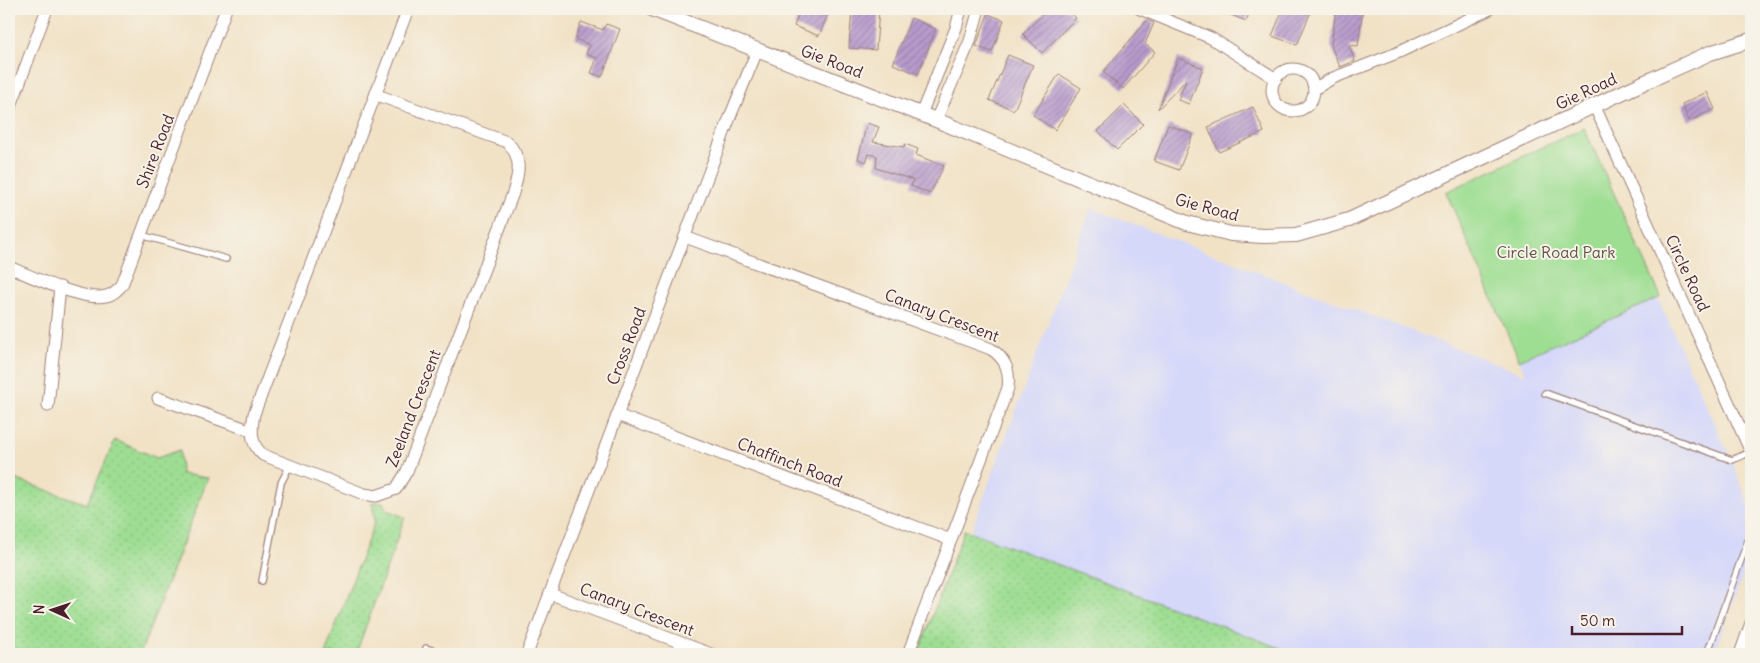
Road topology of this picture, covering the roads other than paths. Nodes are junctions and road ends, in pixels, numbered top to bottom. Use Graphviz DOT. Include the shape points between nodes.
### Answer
graph roads {
  1 [pos="47,9"];
  2 [pos="226,9"];
  3 [pos="408,9"];
  4 [pos="652,9"];
  5 [pos="961,9"];
  6 [pos="980,9"];
  7 [pos="1140,9"];
  8 [pos="1490,9"];
  9 [pos="1751,40"];
  10 [pos="757,51"];
  11 [pos="1276,79"];
  12 [pos="1314,89"];
  13 [pos="377,95"];
  14 [pos="1595,107"];
  15 [pos="9,110"];
  16 [pos="921,114"];
  17 [pos="936,120"];
  18 [pos="141,235"];
  19 [pos="685,237"];
  20 [pos="226,259"];
  21 [pos="9,267"];
  22 [pos="60,287"];
  23 [pos="1545,392"];
  24 [pos="158,398"];
  25 [pos="48,406"];
  26 [pos="617,415"];
  27 [pos="252,431"];
  28 [pos="1751,452"];
  29 [pos="289,467"];
  30 [pos="1751,532"];
  31 [pos="951,540"];
  32 [pos="262,581"];
  33 [pos="551,594"];
  34 [pos="1751,623"];
  35 [pos="426,648"];
  36 [pos="444,654"];
  37 [pos="528,654"];
  38 [pos="711,654"];
  39 [pos="908,654"];
  40 [pos="1707,654"];
  41 [pos="1740,654"];
  1 -- 15 [label="street"];
  2 -- 18 [label="street, Shire Road"];
  3 -- 13 [label="street"];
  4 -- 10 [label="street, Gie Road"];
  5 -- 16 [label="street"];
  6 -- 17 [label="street"];
  7 -- 11 [label="street" via="1211,38"];
  8 -- 12 [label="street"];
  9 -- 14 [label="street, Gie Road" via="1710,53"];
  10 -- 16 [label="street, Gie Road"];
  10 -- 19 [label="street, Cross Road"];
  11 -- 12 [label="street" via="1287,70 1302,71"];
  11 -- 12 [label="street" via="1273,86 1275,99 1285,109 1305,107"];
  13 -- 27 [label="street" via="254,414"];
  13 -- 29 [label="street, Zeeland Crescent" via="507,142 519,158 518,176 400,485 385,494 371,496"];
  14 -- 17 [label="street, Gie Road" via="1349,220 1318,230 1278,236 1231,234 1187,223"];
  14 -- 28 [label="street, Circle Road"];
  16 -- 17 [label="street, Gie Road"];
  18 -- 20 [label="lane"];
  18 -- 22 [label="street, Shire Road" via="122,285 105,297 79,295"];
  19 -- 26 [label="street, Cross Road"];
  19 -- 31 [label="street, Canary Crescent" via="991,349 1003,359 1009,377 1008,388"];
  21 -- 22 [label="street"];
  22 -- 25 [label="street"];
  23 -- 28 [label="lane" via="1732,460"];
  24 -- 27 [label="street"];
  26 -- 31 [label="street, Chaffinch Road"];
  26 -- 33 [label="street, Cross Road"];
  27 -- 29 [label="street, Zeeland Crescent" via="258,451"];
  29 -- 32 [label="lane" via="281,483"];
  30 -- 40 [label="lane"];
  31 -- 39 [label="street, Canary Crescent"];
  33 -- 37 [label="street, Cross Road"];
  33 -- 38 [label="street, Canary Crescent"];
  34 -- 41 [label="street"];
  35 -- 36 [label="lane"];
}
